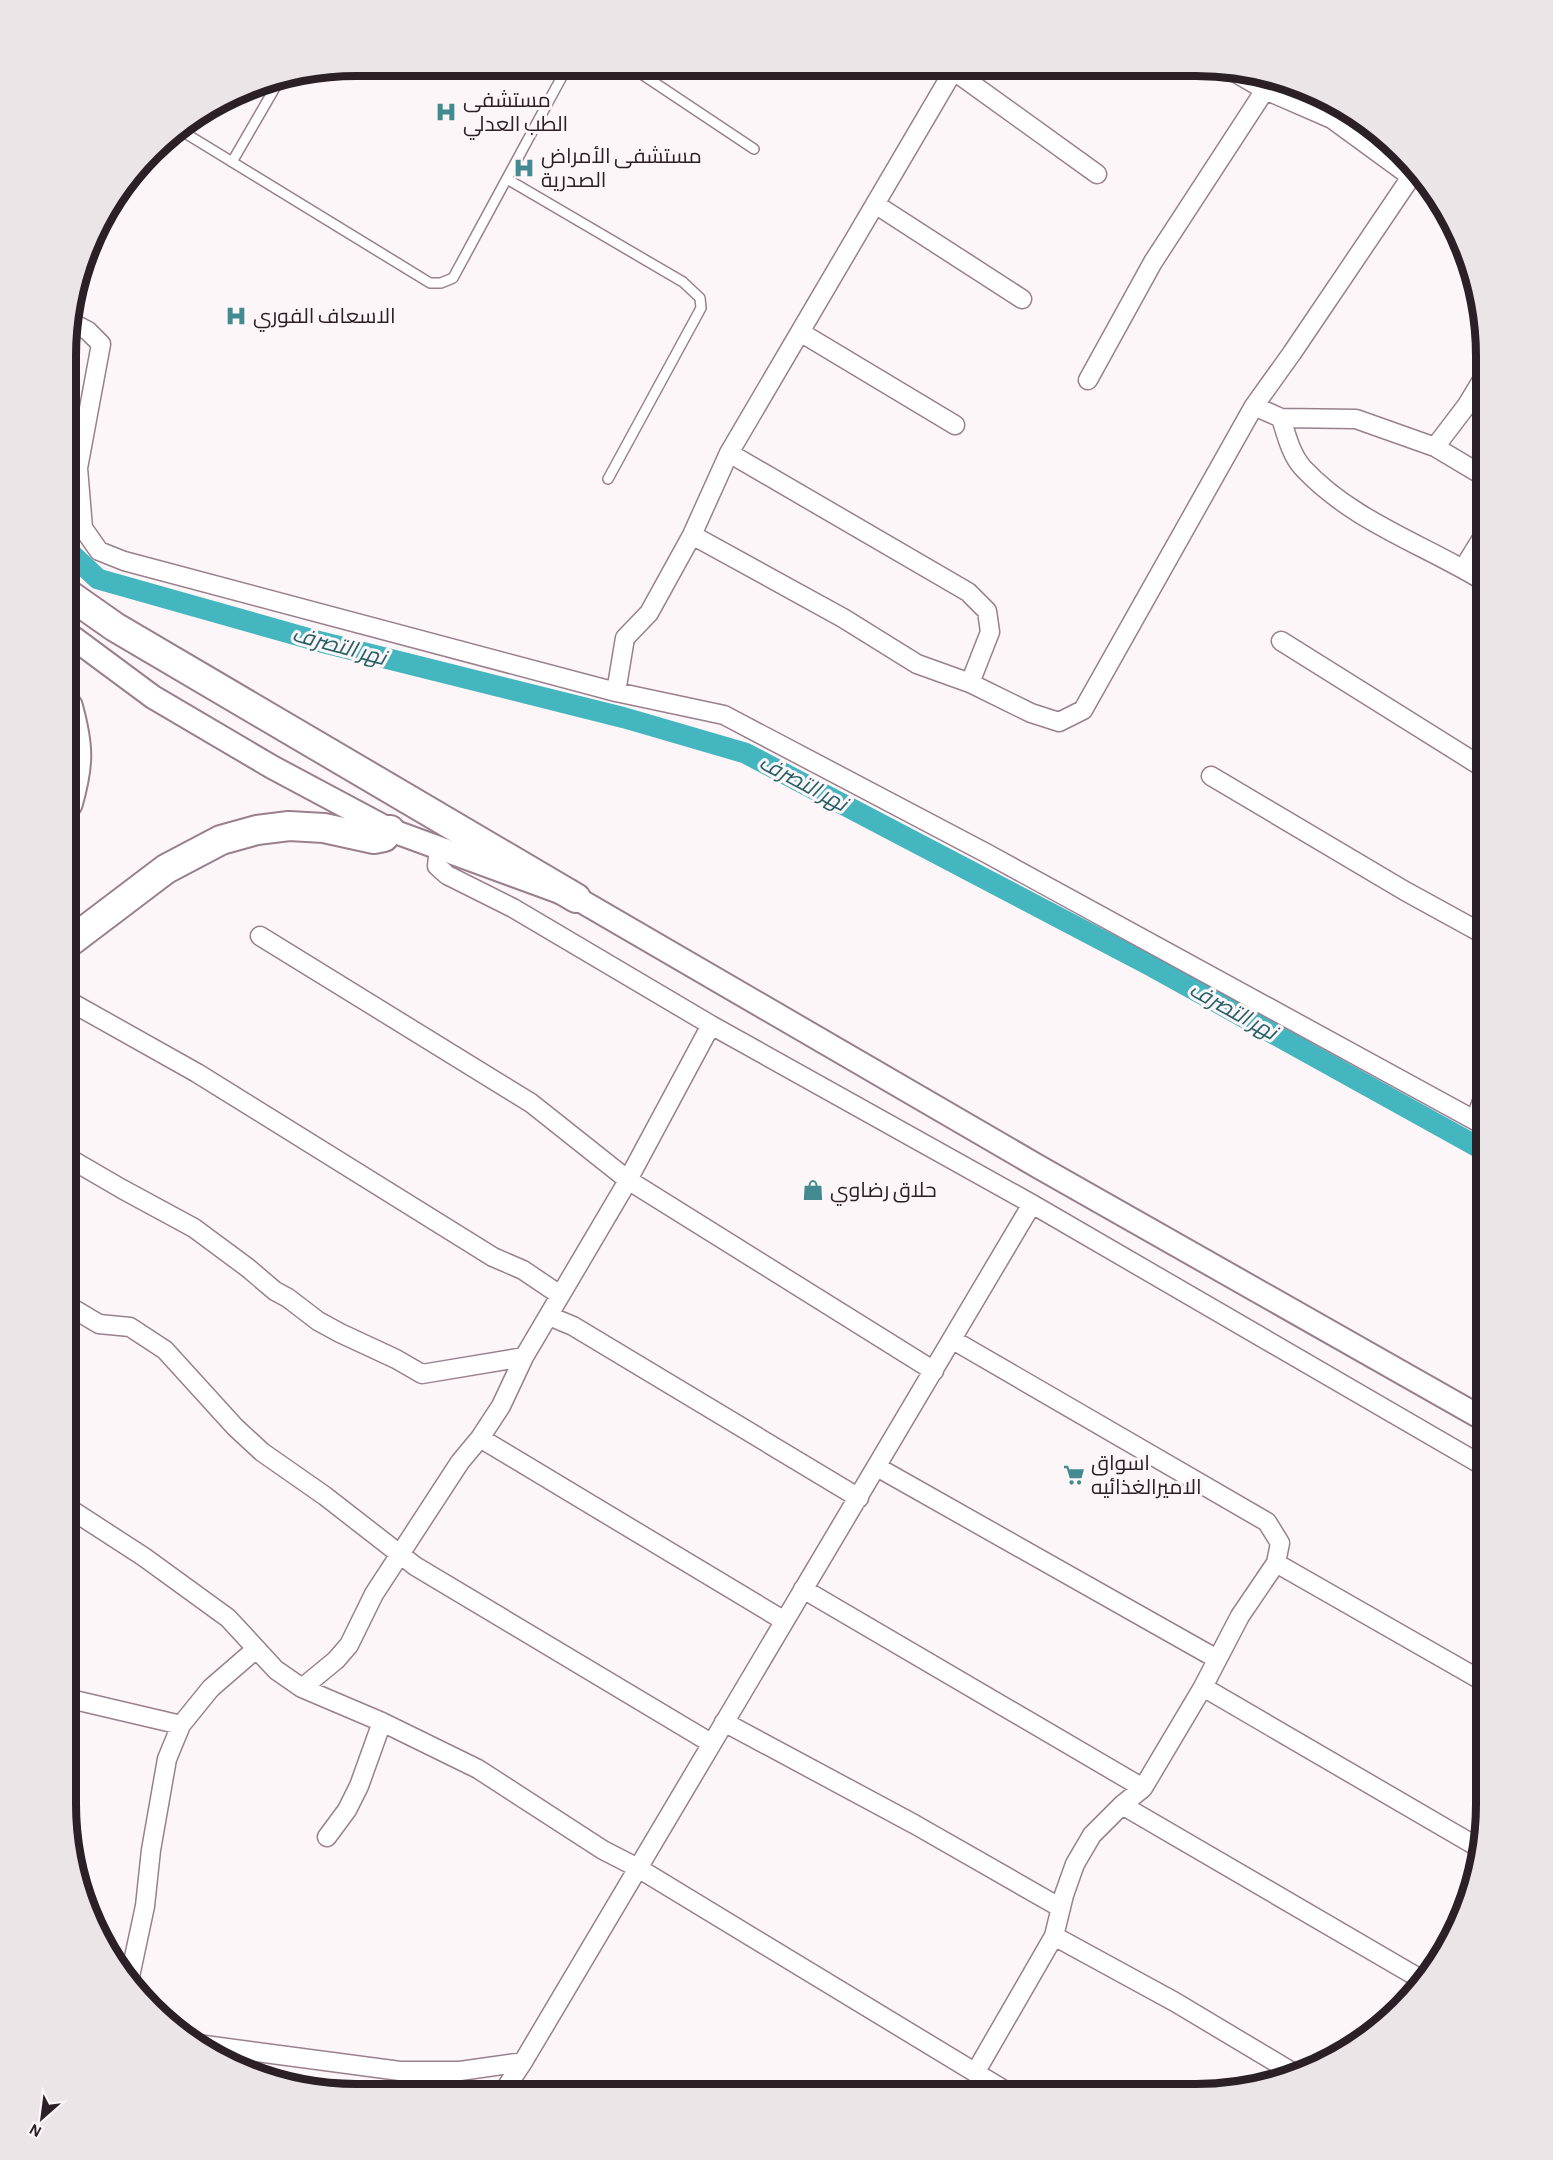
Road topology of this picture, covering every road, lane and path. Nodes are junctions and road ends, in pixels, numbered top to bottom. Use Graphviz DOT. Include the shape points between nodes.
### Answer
graph roads {
  1 [pos="562,76"];
  2 [pos="644,76"];
  3 [pos="951,76"];
  4 [pos="964,76"];
  5 [pos="1252,82"];
  6 [pos="274,89"];
  7 [pos="1266,90"];
  8 [pos="186,134"];
  9 [pos="754,149"];
  10 [pos="1396,161"];
  11 [pos="232,162"];
  12 [pos="1097,174"];
  13 [pos="1410,176"];
  14 [pos="507,179"];
  15 [pos="875,204"];
  16 [pos="1022,299"];
  17 [pos="78,326"];
  18 [pos="800,332"];
  19 [pos="1088,380"];
  20 [pos="1476,390"];
  21 [pos="1254,406"];
  22 [pos="1281,418"];
  23 [pos="955,425"];
  24 [pos="1435,447"];
  25 [pos="729,453"];
  26 [pos="1476,471"];
  27 [pos="608,479"];
  28 [pos="692,536"];
  29 [pos="1476,548"];
  30 [pos="1463,569"];
  31 [pos="1476,577"];
  32 [pos="76,600"];
  33 [pos="76,640"];
  34 [pos="1281,641"];
  35 [pos="970,683"];
  36 [pos="616,692"];
  37 [pos="76,738"];
  38 [pos="1476,763"];
  39 [pos="76,771"];
  40 [pos="1210,776"];
  41 [pos="390,830"];
  42 [pos="440,849"];
  43 [pos="576,898"];
  44 [pos="1476,930"];
  45 [pos="260,936"];
  46 [pos="76,940"];
  47 [pos="76,1005"];
  48 [pos="711,1025"];
  49 [pos="1476,1121"];
  50 [pos="76,1162"];
  51 [pos="628,1180"];
  52 [pos="1032,1204"];
  53 [pos="560,1295"];
  54 [pos="76,1310"];
  55 [pos="549,1316"];
  56 [pos="953,1340"];
  57 [pos="524,1357"];
  58 [pos="934,1371"];
  59 [pos="1476,1416"];
  60 [pos="480,1438"];
  61 [pos="1476,1462"];
  62 [pos="877,1467"];
  63 [pos="859,1498"];
  64 [pos="76,1513"];
  65 [pos="399,1554"];
  66 [pos="1276,1563"];
  67 [pos="803,1589"];
  68 [pos="783,1620"];
  69 [pos="256,1649"];
  70 [pos="1217,1659"];
  71 [pos="1476,1677"];
  72 [pos="1203,1687"];
  73 [pos="302,1688"];
  74 [pos="76,1700"];
  75 [pos="382,1722"];
  76 [pos="724,1722"];
  77 [pos="181,1725"];
  78 [pos="711,1743"];
  79 [pos="1143,1788"];
  80 [pos="1122,1805"];
  81 [pos="327,1837"];
  82 [pos="1473,1844"];
  83 [pos="638,1868"];
  84 [pos="1061,1908"];
  85 [pos="1054,1936"];
  86 [pos="131,1970"];
  87 [pos="1417,1977"];
  88 [pos="217,2047"];
  89 [pos="523,2062"];
  90 [pos="1287,2069"];
  91 [pos="430,2071"];
  92 [pos="975,2073"];
  93 [pos="432,2084"];
  94 [pos="508,2084"];
  95 [pos="993,2084"];
  1 -- 14 [label="lane"];
  2 -- 9 [label="lane"];
  3 -- 15 [label="street"];
  4 -- 12 [label="street"];
  5 -- 7 [label="street"];
  6 -- 11 [label="lane"];
  7 -- 10 [label="street" via="1332,119"];
  7 -- 19 [label="street" via="1152,262"];
  8 -- 11 [label="lane"];
  11 -- 14 [label="lane" via="430,283 453,278"];
  13 -- 21 [label="street"];
  14 -- 27 [label="lane" via="683,282 700,298 700,308"];
  15 -- 16 [label="street"];
  15 -- 18 [label="street"];
  17 -- 36 [label="street" via="101,344 78,468 83,528 99,551 124,561"];
  18 -- 23 [label="street"];
  18 -- 25 [label="street"];
  20 -- 24 [label="street"];
  21 -- 22 [label="street"];
  21 -- 35 [label="street" via="1083,710 1059,722"];
  22 -- 24 [label="street" via="1356,420"];
  22 -- 30 [label="street" via="1302,467 1353,511"];
  24 -- 26 [label="street"];
  25 -- 28 [label="street"];
  25 -- 35 [label="street" via="968,592 987,610 990,632"];
  28 -- 35 [label="street" via="843,618 917,664"];
  28 -- 36 [label="street" via="649,613 625,638"];
  29 -- 30 [label="street"];
  30 -- 31 [label="street"];
  32 -- 43 [label="highway" via="115,627"];
  33 -- 41 [label="street" via="153,697"];
  34 -- 38 [label="street"];
  36 -- 49 [label="street" via="724,715 986,853"];
  37 -- 39 [label="highway"];
  40 -- 44 [label="street"];
  41 -- 42 [label="street"];
  41 -- 46 [label="highway" via="384,837 374,839 324,828 289,826 221,840 166,869"];
  42 -- 43 [label="street"];
  42 -- 48 [label="street" via="437,866 447,875 513,908"];
  43 -- 59 [label="street"];
  45 -- 51 [label="street" via="531,1103"];
  47 -- 53 [label="street" via="197,1072"];
  48 -- 51 [label="street"];
  48 -- 52 [label="street"];
  50 -- 57 [label="street" via="194,1228 318,1321 422,1374"];
  51 -- 53 [label="street"];
  51 -- 58 [label="street"];
  52 -- 56 [label="street"];
  52 -- 61 [label="street"];
  53 -- 55 [label="street"];
  54 -- 65 [label="street" via="99,1324 130,1327 165,1350 262,1452"];
  55 -- 57 [label="street"];
  55 -- 63 [label="street" via="573,1326"];
  56 -- 58 [label="street"];
  56 -- 66 [label="street" via="1267,1522 1280,1543"];
  57 -- 60 [label="street" via="501,1406"];
  58 -- 62 [label="street"];
  60 -- 65 [label="street"];
  60 -- 68 [label="street"];
  62 -- 63 [label="street"];
  62 -- 70 [label="street"];
  63 -- 67 [label="street"];
  64 -- 69 [label="street" via="228,1618"];
  65 -- 73 [label="street" via="349,1645"];
  65 -- 78 [label="street"];
  66 -- 70 [label="street"];
  66 -- 71 [label="street"];
  67 -- 68 [label="street"];
  67 -- 79 [label="street"];
  68 -- 76 [label="street"];
  69 -- 73 [label="street" via="276,1670"];
  69 -- 77 [label="street" via="211,1688"];
  70 -- 72 [label="street"];
  72 -- 79 [label="street"];
  72 -- 82 [label="street"];
  73 -- 75 [label="street"];
  74 -- 77 [label="street"];
  75 -- 81 [label="street" via="359,1786"];
  75 -- 83 [label="street" via="478,1769 603,1850"];
  76 -- 78 [label="street"];
  76 -- 84 [label="street"];
  77 -- 86 [label="street" via="167,1759"];
  78 -- 83 [label="street"];
  79 -- 80 [label="street"];
  80 -- 84 [label="street" via="1092,1836 1075,1864"];
  80 -- 87 [label="street"];
  83 -- 89 [label="street"];
  83 -- 92 [label="street"];
  84 -- 85 [label="street"];
  85 -- 90 [label="street"];
  85 -- 92 [label="street"];
  88 -- 91 [label="street" via="400,2071"];
  89 -- 91 [label="street"];
  89 -- 94 [label="street"];
  91 -- 93 [label="street"];
  92 -- 95 [label="street"];
}
